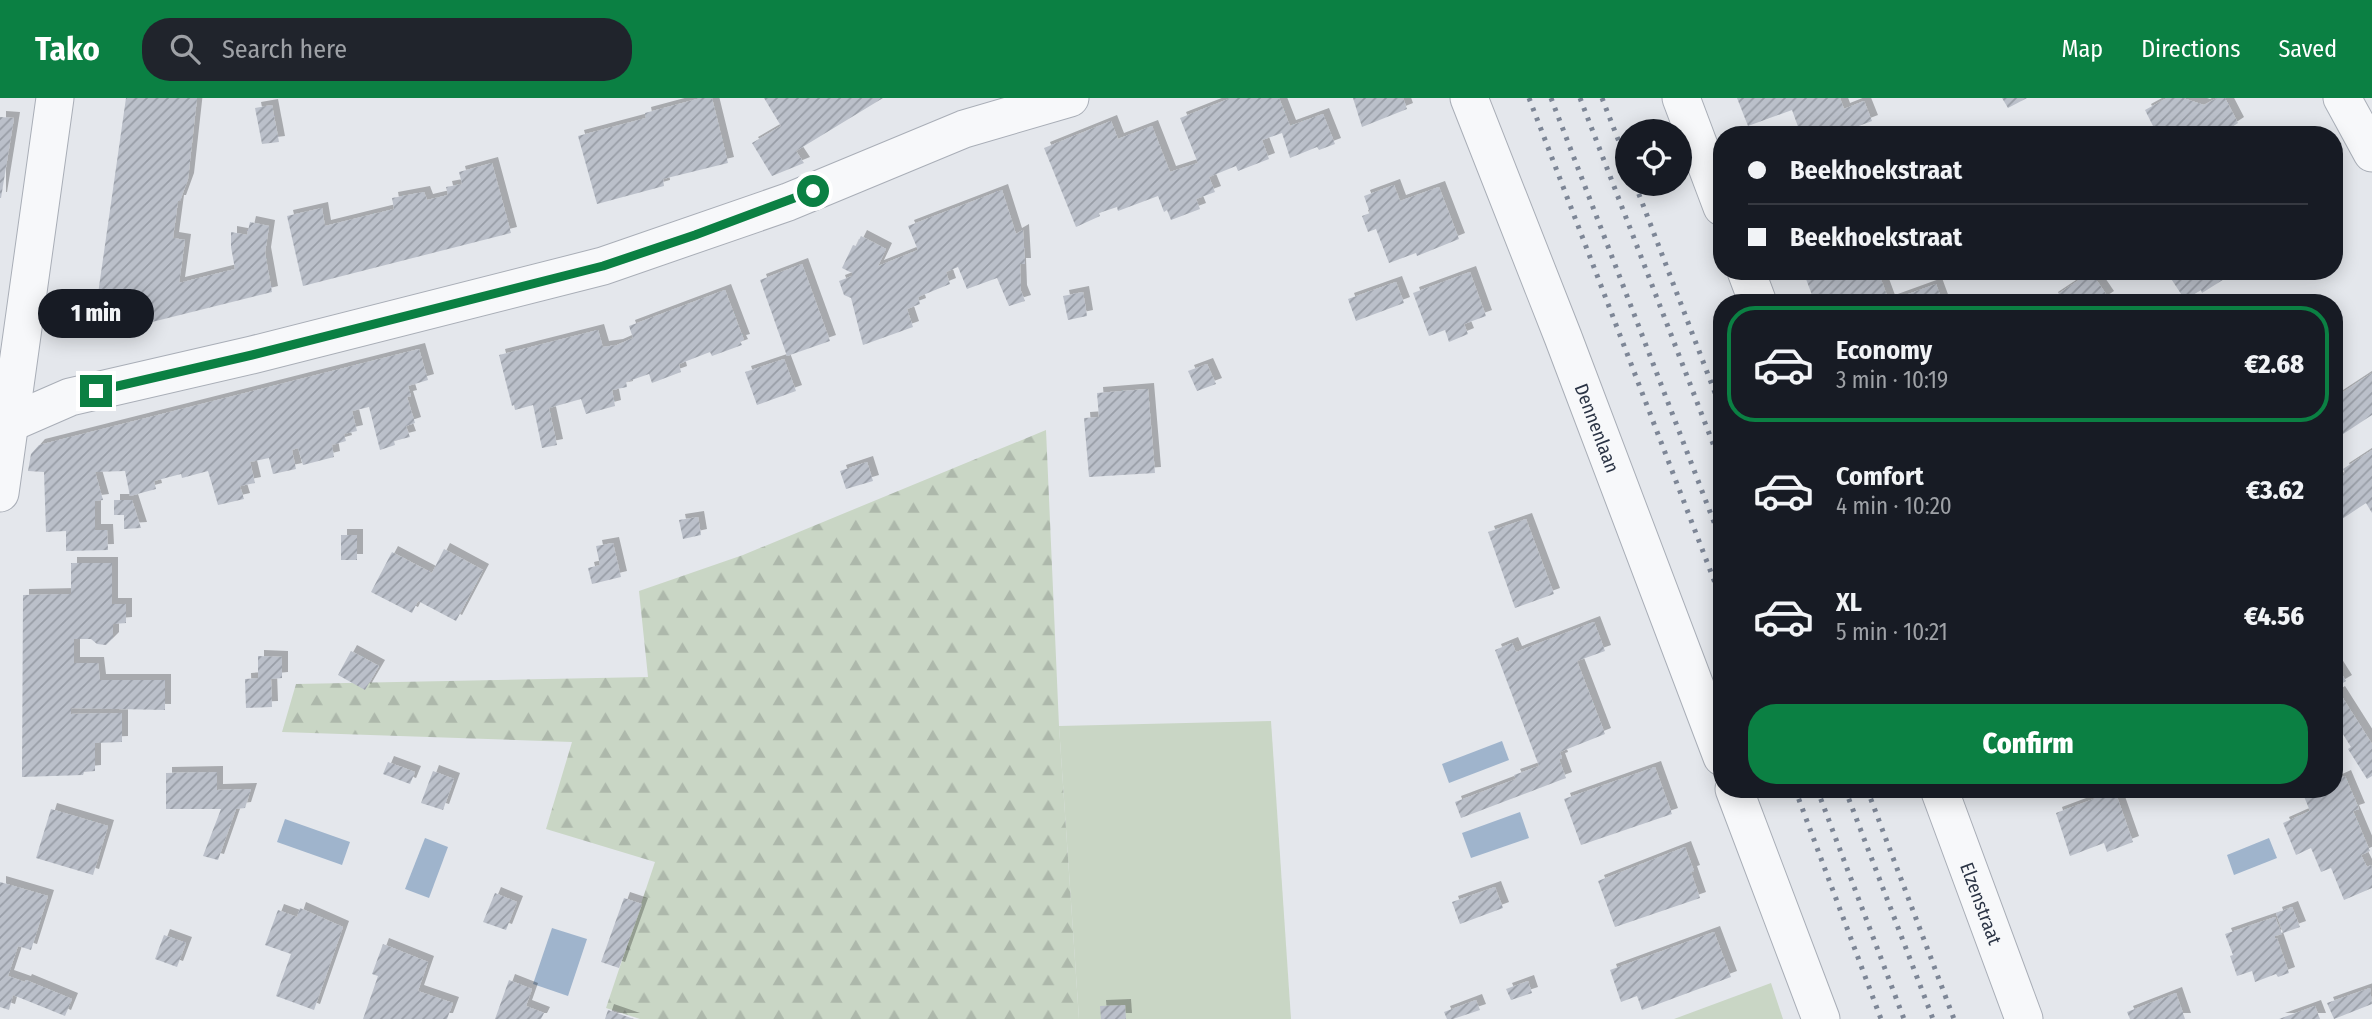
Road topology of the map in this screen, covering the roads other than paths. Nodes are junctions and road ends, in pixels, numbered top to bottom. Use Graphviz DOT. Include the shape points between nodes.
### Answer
graph roads {
  1 [pos="55,98"];
  2 [pos="985,98"];
  3 [pos="1070,98"];
  4 [pos="1469,98"];
  5 [pos="1681,98"];
  6 [pos="2342,98"];
  7 [pos="964,129"];
  8 [pos="2372,153"];
  9 [pos="1713,183"];
  10 [pos="4,424"];
  11 [pos="0,493"];
  12 [pos="1713,733"];
  13 [pos="1737,798"];
  14 [pos="1942,798"];
  15 [pos="1821,1019"];
  16 [pos="2024,1019"];
  1 -- 10 [label="street" via="22,345"];
  2 -- 7 [label="street"];
  3 -- 7 [label="street"];
  4 -- 12 [label="street, Dennenlaan"];
  5 -- 9 [label="street"];
  6 -- 8 [label="street"];
  7 -- 10 [label="street" via="788,202 603,266 70,397"];
  10 -- 11 [label="street"];
  13 -- 15 [label="street"];
  14 -- 16 [label="street, Elzenstraat"];
}
